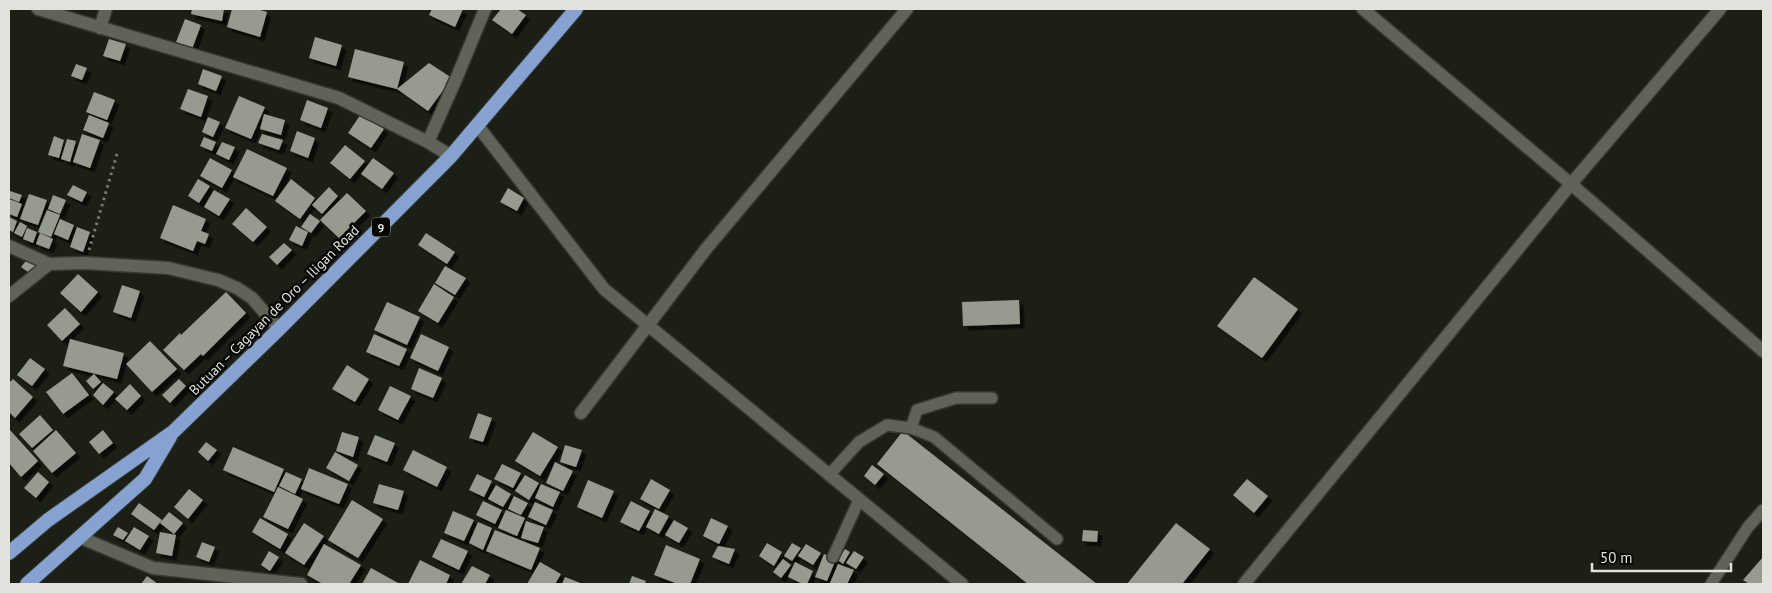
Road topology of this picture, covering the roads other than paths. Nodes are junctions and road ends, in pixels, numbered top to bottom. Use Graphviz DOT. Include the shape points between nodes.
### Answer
graph roads {
  1 [pos="38,9"];
  2 [pos="106,9"];
  3 [pos="485,9"];
  4 [pos="576,9"];
  5 [pos="908,9"];
  6 [pos="1364,9"];
  7 [pos="1720,9"];
  8 [pos="100,28"];
  9 [pos="477,125"];
  10 [pos="428,142"];
  11 [pos="451,156"];
  12 [pos="1570,184"];
  13 [pos="9,246"];
  14 [pos="49,264"];
  15 [pos="9,296"];
  16 [pos="648,326"];
  17 [pos="279,329"];
  18 [pos="1763,351"];
  19 [pos="992,398"];
  20 [pos="581,413"];
  21 [pos="911,428"];
  22 [pos="173,432"];
  23 [pos="829,475"];
  24 [pos="859,500"];
  25 [pos="1763,510"];
  26 [pos="79,537"];
  27 [pos="1057,540"];
  28 [pos="9,553"];
  29 [pos="833,557"];
  30 [pos="27,584"];
  31 [pos="301,584"];
  32 [pos="962,584"];
  33 [pos="1244,584"];
  34 [pos="1710,584"];
  1 -- 8 [label="street"];
  2 -- 8 [label="street"];
  3 -- 10 [label="street"];
  4 -- 9 [label="highway, Butuan – Cagayan de Oro – Iligan Road / 9"];
  5 -- 16 [label="street" via="706,249"];
  6 -- 12 [label="street"];
  7 -- 12 [label="street"];
  8 -- 10 [label="street" via="339,98"];
  9 -- 11 [label="highway, Butuan – Cagayan de Oro – Iligan Road / 9"];
  9 -- 16 [label="street" via="604,289"];
  10 -- 11 [label="street"];
  11 -- 17 [label="highway, Butuan – Cagayan de Oro – Iligan Road / 9"];
  12 -- 18 [label="street"];
  12 -- 33 [label="street"];
  13 -- 14 [label="street"];
  14 -- 15 [label="street"];
  14 -- 17 [label="street" via="168,268 218,280 252,298"];
  16 -- 20 [label="street"];
  16 -- 23 [label="street"];
  17 -- 22 [label="highway, Butuan – Cagayan de Oro – Iligan Road / 9"];
  19 -- 21 [label="lane" via="956,398 917,410"];
  21 -- 23 [label="lane" via="887,425 859,442"];
  21 -- 27 [label="lane" via="934,437"];
  22 -- 26 [label="highway, Butuan – Cagayan de Oro – Iligan Road / 9" via="145,479"];
  22 -- 28 [label="highway, Butuan – Cagayan de Oro – Iligan Road / 9" via="48,520"];
  23 -- 24 [label="street"];
  24 -- 29 [label="lane"];
  24 -- 32 [label="street"];
  25 -- 34 [label="lane" via="1748,526"];
  26 -- 30 [label="highway, Butuan – Cagayan de Oro – Iligan Road / 9"];
  26 -- 31 [label="street" via="153,568"];
}
